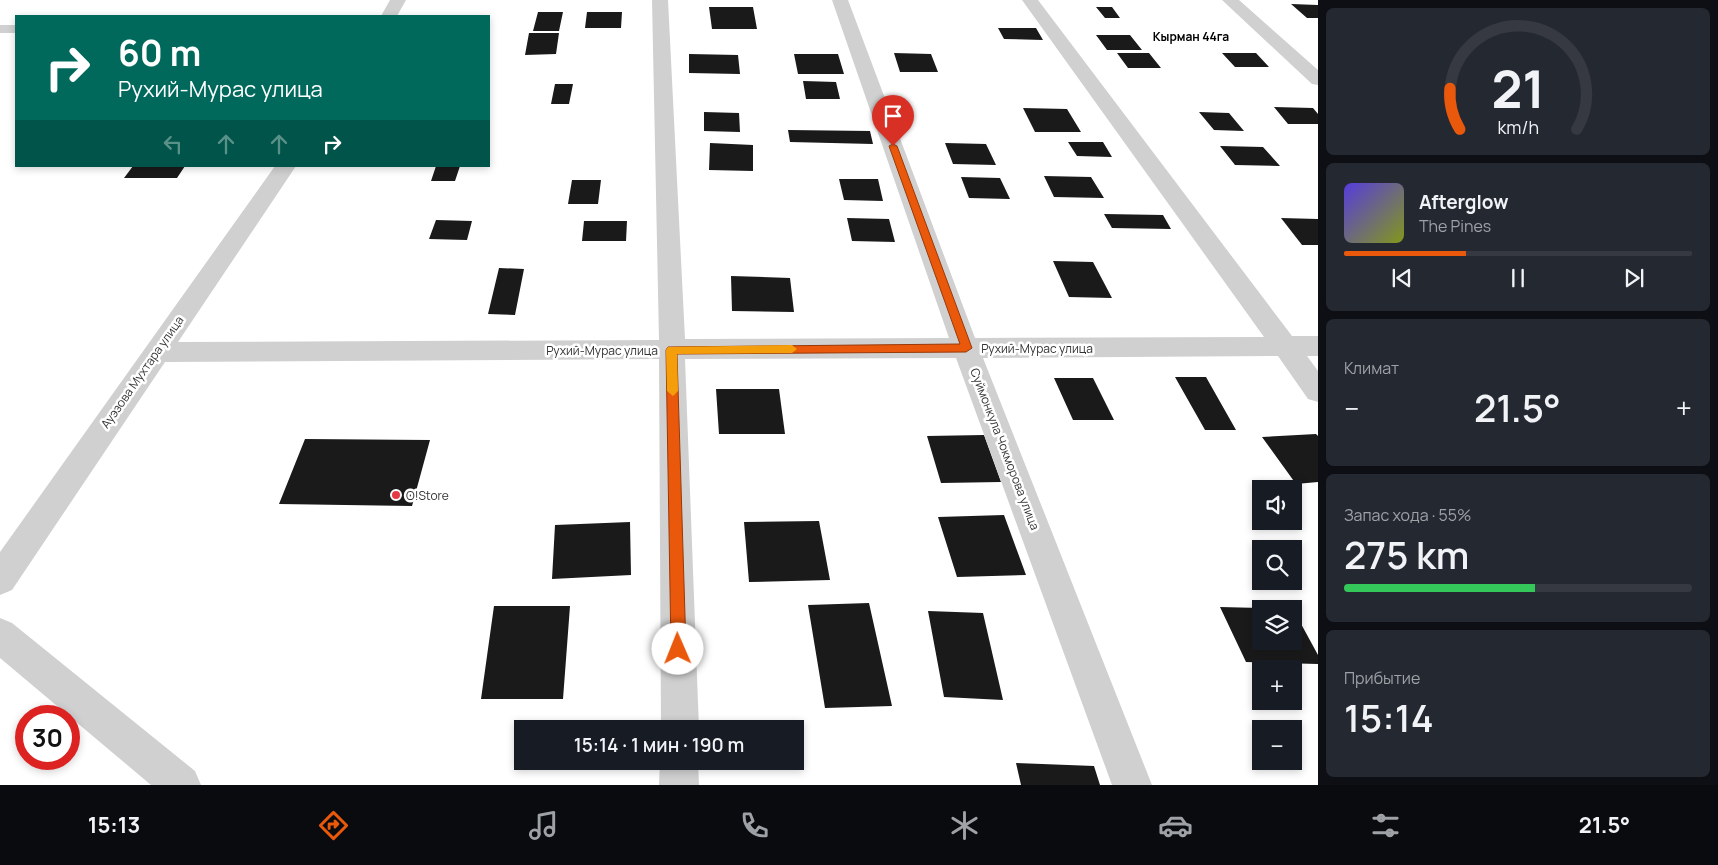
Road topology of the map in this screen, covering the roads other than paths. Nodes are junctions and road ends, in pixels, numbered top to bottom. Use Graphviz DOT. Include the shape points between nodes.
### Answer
graph roads {
  1 [pos="398,0"];
  2 [pos="660,0"];
  3 [pos="840,0"];
  4 [pos="1030,0"];
  5 [pos="1230,0"];
  6 [pos="390,15"];
  7 [pos="0,29"];
  8 [pos="15,29"];
  9 [pos="1318,80"];
  10 [pos="285,167"];
  11 [pos="1284,346"];
  12 [pos="1318,346"];
  13 [pos="966,348"];
  14 [pos="672,350"];
  15 [pos="156,352"];
  16 [pos="1318,391"];
  17 [pos="0,579"];
  18 [pos="0,635"];
  19 [pos="680,720"];
  20 [pos="680,770"];
  21 [pos="181,785"];
  22 [pos="679,785"];
  23 [pos="1132,785"];
  1 -- 6 [label="street"];
  2 -- 14 [label="street"];
  3 -- 13 [label="street, Суймонкула Чокморова улица"];
  4 -- 11 [label="street"];
  5 -- 9 [label="street"];
  7 -- 8 [label="lane"];
  10 -- 15 [label="street, Ауэзова Мухтара улица"];
  11 -- 12 [label="street, Рухий-Мурас улица"];
  11 -- 13 [label="street, Рухий-Мурас улица"];
  11 -- 16 [label="street"];
  13 -- 14 [label="street, Рухий-Мурас улица"];
  13 -- 23 [label="street, Суймонкула Чокморова улица"];
  14 -- 15 [label="street, Рухий-Мурас улица"];
  14 -- 19 [label="street"];
  15 -- 17 [label="street, Ауэзова Мухтара улица"];
  18 -- 21 [label="street"];
  20 -- 22 [label="street"];
}
